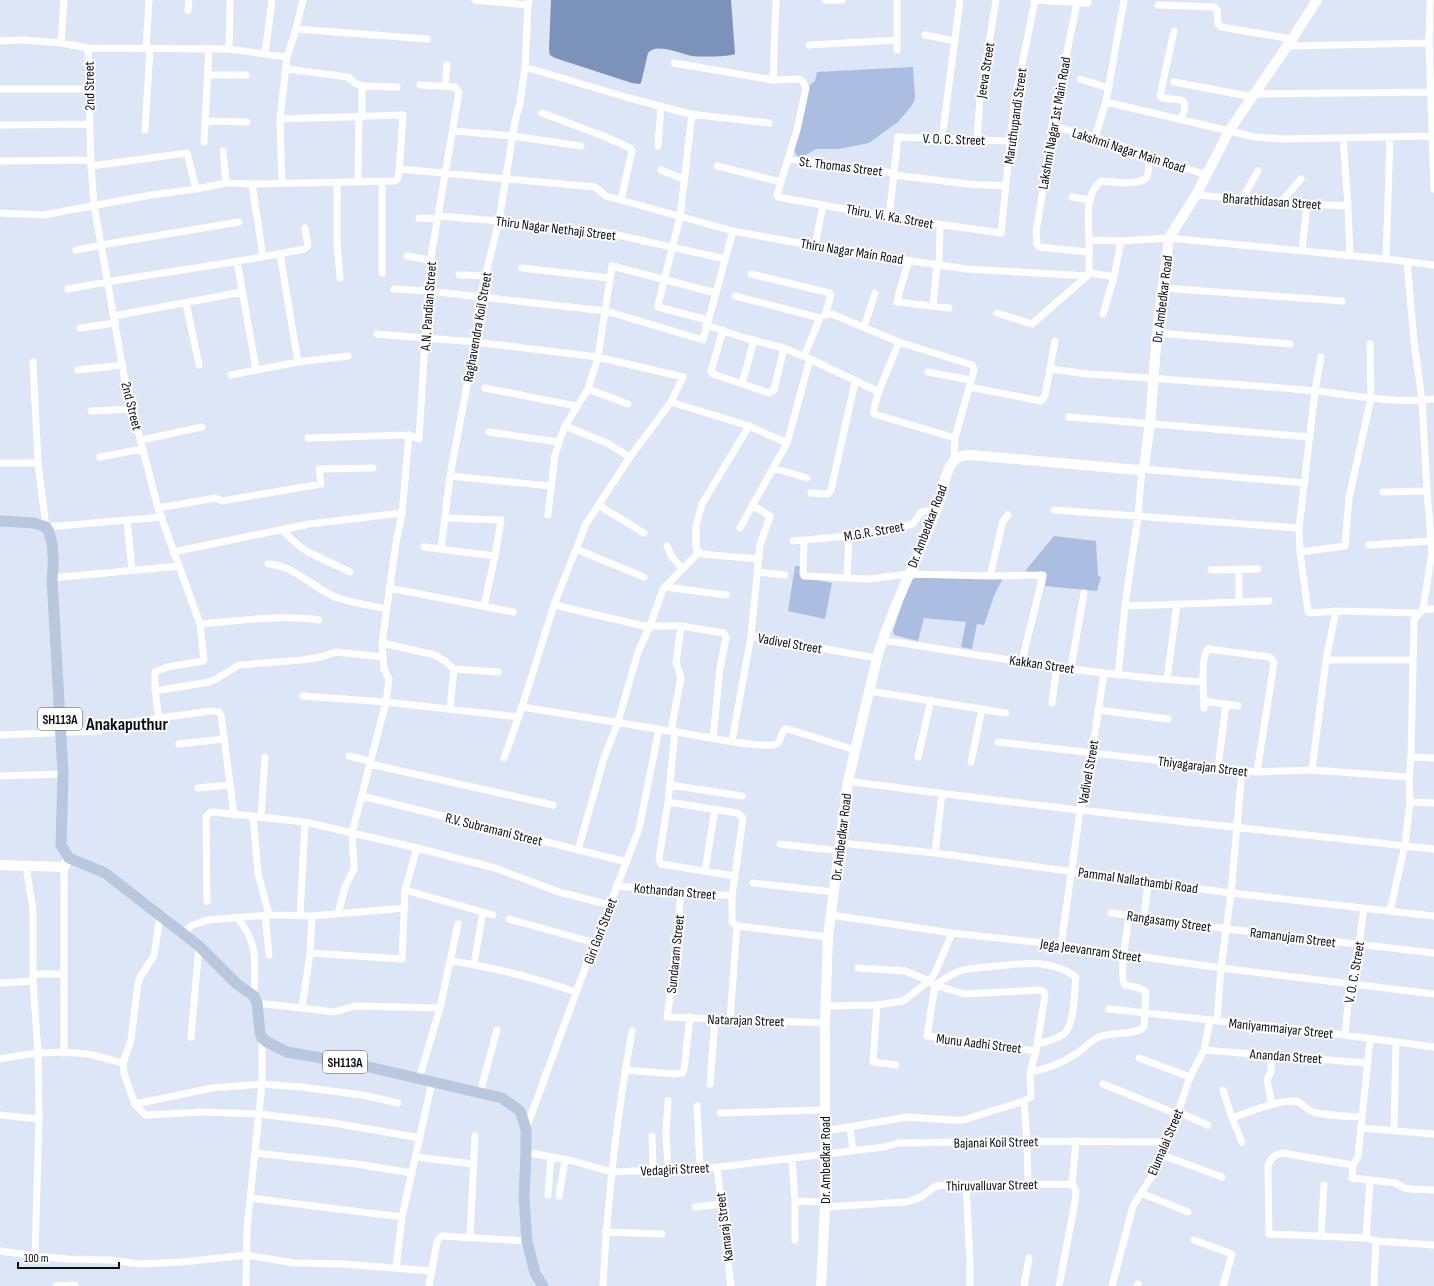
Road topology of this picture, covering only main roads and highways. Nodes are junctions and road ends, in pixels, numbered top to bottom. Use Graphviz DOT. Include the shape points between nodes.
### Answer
graph roads {
  1 [pos="0,521"];
  2 [pos="542,1285"];
  1 -- 2 [label="main road, SH113A" via="46,526 51,536 64,774 61,845 66,863 105,873 199,946 255,1000 262,1038 287,1052 356,1064 502,1098 520,1111 526,1129 524,1198 527,1241 535,1274"];
}
